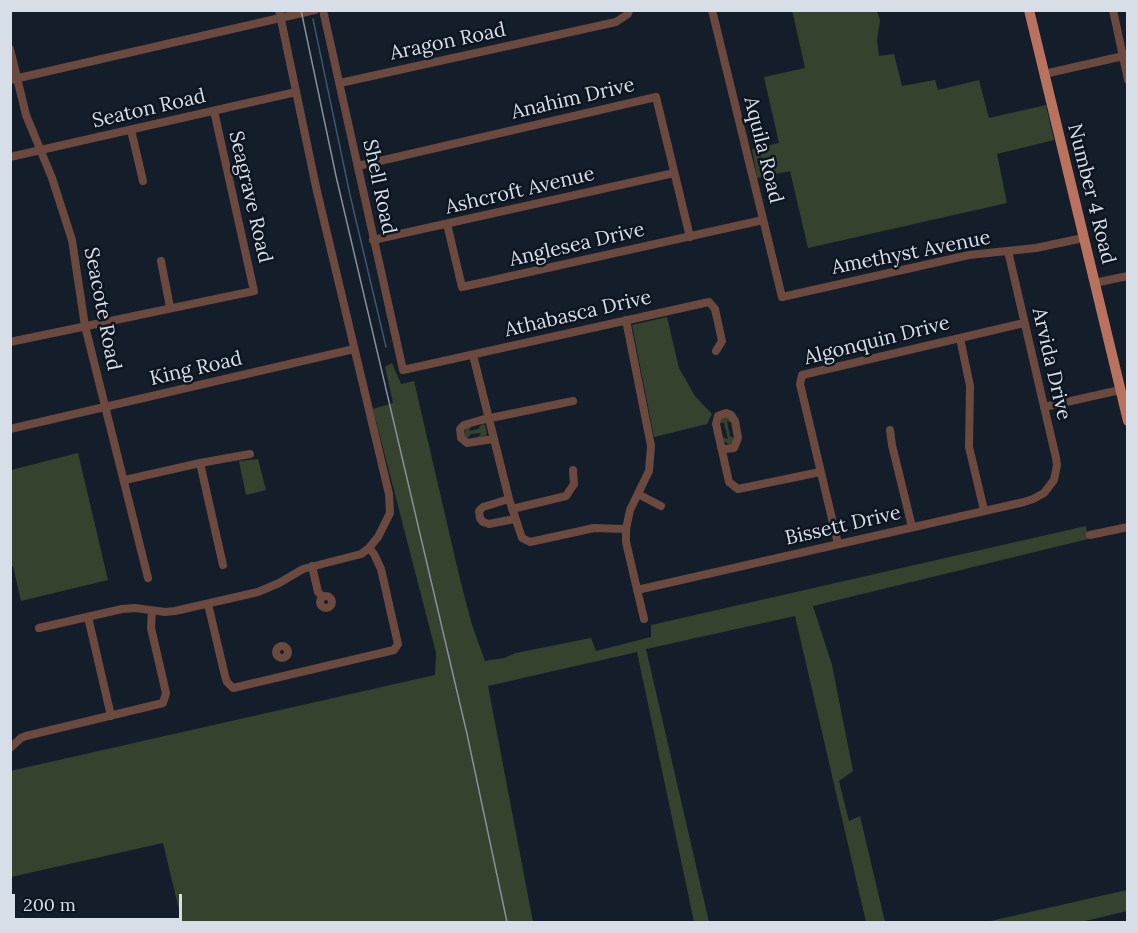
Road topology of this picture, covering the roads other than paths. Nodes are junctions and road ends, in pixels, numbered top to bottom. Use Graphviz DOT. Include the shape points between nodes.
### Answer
graph roads {
  1 [pos="315,10"];
  2 [pos="323,10"];
  3 [pos="629,10"];
  4 [pos="712,10"];
  5 [pos="1029,10"];
  6 [pos="1113,10"];
  7 [pos="280,14"];
  8 [pos="10,49"];
  9 [pos="1125,56"];
  10 [pos="1044,74"];
  11 [pos="14,79"];
  12 [pos="1128,80"];
  13 [pos="340,83"];
  14 [pos="296,92"];
  15 [pos="214,111"];
  16 [pos="131,130"];
  17 [pos="40,151"];
  18 [pos="10,157"];
  19 [pos="358,166"];
  20 [pos="674,173"];
  21 [pos="143,181"];
  22 [pos="763,220"];
  23 [pos="447,224"];
  24 [pos="690,237"];
  25 [pos="1083,238"];
  26 [pos="373,240"];
  27 [pos="1008,251"];
  28 [pos="161,261"];
  29 [pos="1128,276"];
  30 [pos="1094,283"];
  31 [pos="782,297"];
  32 [pos="170,308"];
  33 [pos="626,320"];
  34 [pos="1024,323"];
  35 [pos="85,326"];
  36 [pos="960,338"];
  37 [pos="10,342"];
  38 [pos="354,349"];
  39 [pos="716,351"];
  40 [pos="473,354"];
  41 [pos="403,370"];
  42 [pos="1120,390"];
  43 [pos="573,401"];
  44 [pos="106,407"];
  45 [pos="1044,407"];
  46 [pos="489,419"];
  47 [pos="1128,421"];
  48 [pos="10,429"];
  49 [pos="890,430"];
  50 [pos="493,439"];
  51 [pos="721,447"];
  52 [pos="250,454"];
  53 [pos="200,463"];
  54 [pos="573,471"];
  55 [pos="820,472"];
  56 [pos="125,480"];
  57 [pos="1052,484"];
  58 [pos="638,494"];
  59 [pos="509,500"];
  60 [pos="661,506"];
  61 [pos="512,509"];
  62 [pos="984,510"];
  63 [pos="514,519"];
  64 [pos="912,527"];
  65 [pos="1128,527"];
  66 [pos="626,529"];
  67 [pos="1090,535"];
  68 [pos="838,543"];
  69 [pos="369,548"];
  70 [pos="223,565"];
  71 [pos="312,567"];
  72 [pos="148,579"];
  73 [pos="637,590"];
  74 [pos="322,597"];
  75 [pos="208,604"];
  76 [pos="153,611"];
  77 [pos="88,617"];
  78 [pos="644,619"];
  79 [pos="39,628"];
  80 [pos="283,658"];
  81 [pos="285,676"];
  82 [pos="111,716"];
  83 [pos="10,748"];
  1 -- 7 [label="street"];
  2 -- 13 [label="street, Shell Road"];
  3 -- 13 [label="street, Aragon Road" via="616,22"];
  4 -- 22 [label="street, Aquila Road"];
  5 -- 10 [label="main road, Number 4 Road"];
  6 -- 9 [label="street"];
  7 -- 11 [label="street"];
  7 -- 14 [label="street"];
  8 -- 11 [label="street, Seacote Road"];
  9 -- 10 [label="street"];
  9 -- 12 [label="street"];
  10 -- 25 [label="main road, Number 4 Road"];
  11 -- 17 [label="street, Seacote Road"];
  13 -- 19 [label="street, Shell Road"];
  14 -- 15 [label="street, Seaton Road"];
  14 -- 38 [label="street"];
  15 -- 16 [label="street, Seaton Road"];
  15 -- 32 [label="street, Seagrave Road" via="254,291"];
  16 -- 17 [label="street, Seaton Road"];
  16 -- 21 [label="street"];
  17 -- 18 [label="street, Seaton Road"];
  17 -- 35 [label="street, Seacote Road" via="72,240"];
  19 -- 20 [label="street, Anahim Drive" via="656,97"];
  19 -- 26 [label="street, Shell Road"];
  20 -- 23 [label="street, Ashcroft Avenue"];
  20 -- 24 [label="street, Anahim Drive"];
  22 -- 24 [label="street, Anglesea Drive"];
  22 -- 31 [label="street, Aquila Road"];
  23 -- 24 [label="street, Anglesea Drive" via="462,287"];
  23 -- 26 [label="street, Ashcroft Avenue"];
  25 -- 27 [label="street, Amethyst Avenue"];
  25 -- 30 [label="main road, Number 4 Road"];
  26 -- 41 [label="street, Shell Road"];
  27 -- 31 [label="street, Amethyst Avenue" via="962,256"];
  27 -- 34 [label="street, Arvida Drive"];
  28 -- 32 [label="street"];
  29 -- 30 [label="street"];
  30 -- 42 [label="main road, Number 4 Road"];
  32 -- 35 [label="street"];
  33 -- 39 [label="street, Athabasca Drive" via="709,302 715,309 722,341"];
  33 -- 40 [label="street, Athabasca Drive"];
  33 -- 58 [label="street" via="651,446 649,471"];
  34 -- 36 [label="street, Algonquin Drive"];
  34 -- 45 [label="street, Arvida Drive"];
  35 -- 37 [label="street"];
  35 -- 44 [label="street, Seacote Road"];
  36 -- 55 [label="street, Algonquin Drive" via="802,375 800,384"];
  36 -- 62 [label="street" via="970,386 969,447"];
  38 -- 44 [label="street, King Road"];
  38 -- 69 [label="street" via="391,504 386,524"];
  40 -- 41 [label="street, Athabasca Drive"];
  40 -- 46 [label="street"];
  42 -- 45 [label="street"];
  42 -- 47 [label="main road, Number 4 Road"];
  43 -- 46 [label="street"];
  44 -- 48 [label="street, King Road"];
  44 -- 56 [label="street, Seacote Road"];
  45 -- 57 [label="street, Arvida Drive" via="1057,465"];
  46 -- 50 [label="street"];
  46 -- 50 [label="street" via="464,425 460,435 470,443"];
  49 -- 64 [label="street"];
  50 -- 59 [label="street"];
  51 -- 55 [label="street" via="729,482 738,489"];
  52 -- 53 [label="street"];
  53 -- 56 [label="street"];
  53 -- 70 [label="street"];
  54 -- 61 [label="street" via="574,484 566,496"];
  55 -- 68 [label="street, Algonquin Drive"];
  56 -- 72 [label="street, Seacote Road"];
  57 -- 62 [label="street, Bissett Drive" via="1033,499"];
  58 -- 60 [label="street"];
  58 -- 66 [label="street"];
  59 -- 61 [label="street"];
  59 -- 63 [label="street" via="483,507 480,518 489,524"];
  61 -- 63 [label="street"];
  62 -- 64 [label="street, Bissett Drive"];
  63 -- 66 [label="street" via="519,535 530,542 594,528"];
  64 -- 68 [label="street, Bissett Drive"];
  65 -- 67 [label="street"];
  66 -- 73 [label="street"];
  68 -- 73 [label="street, Bissett Drive"];
  69 -- 71 [label="street" via="361,554"];
  69 -- 81 [label="street" via="381,569 397,648"];
  71 -- 74 [label="street"];
  71 -- 75 [label="street" via="264,590"];
  73 -- 78 [label="street"];
  75 -- 76 [label="street"];
  75 -- 81 [label="street" via="229,686"];
  76 -- 77 [label="street" via="122,609"];
  76 -- 82 [label="street" via="151,628 163,704"];
  77 -- 79 [label="street"];
  77 -- 82 [label="street"];
  80 -- 81 [label="street"];
  82 -- 83 [label="street" via="26,736"];
}
